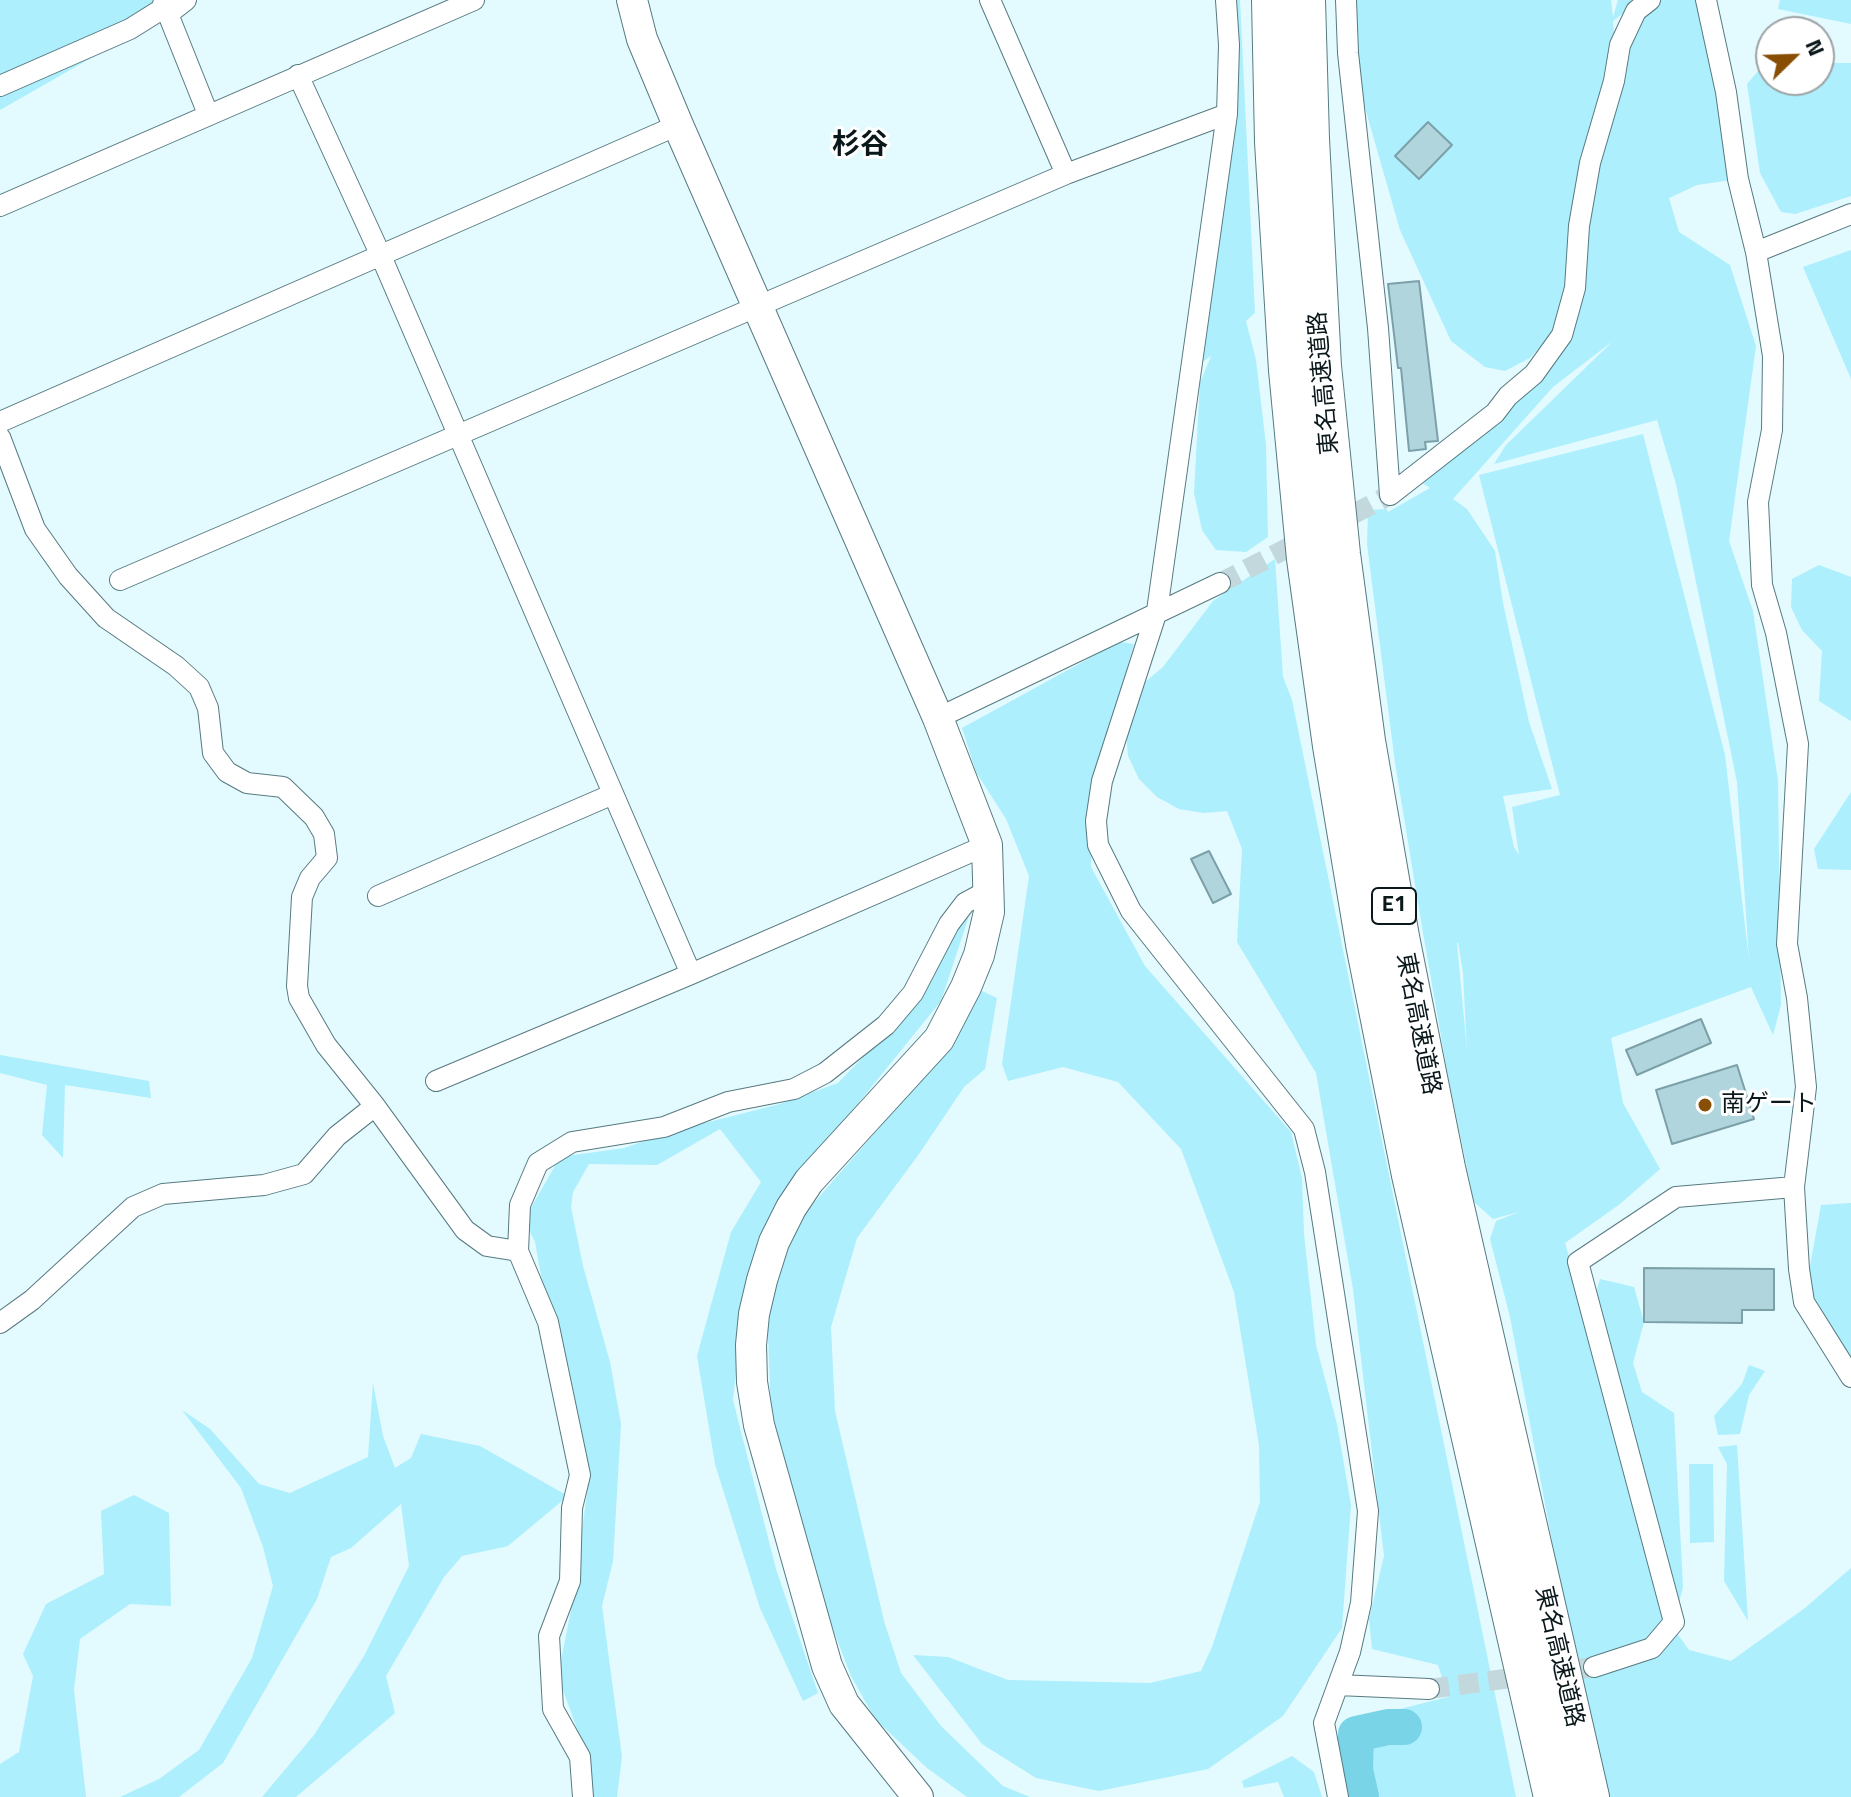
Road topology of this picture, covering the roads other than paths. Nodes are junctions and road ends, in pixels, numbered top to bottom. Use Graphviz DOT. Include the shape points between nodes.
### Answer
graph roads {
  1 [pos="164,0"];
  2 [pos="186,0"];
  3 [pos="474,0"];
  4 [pos="632,0"];
  5 [pos="990,0"];
  6 [pos="1226,0"];
  7 [pos="1271,0"];
  8 [pos="1306,0"];
  9 [pos="1346,0"];
  10 [pos="1650,0"];
  11 [pos="1706,0"];
  12 [pos="298,75"];
  13 [pos="0,86"];
  14 [pos="208,114"];
  15 [pos="1227,114"];
  16 [pos="678,125"];
  17 [pos="1066,174"];
  18 [pos="0,206"];
  19 [pos="1851,214"];
  20 [pos="1756,252"];
  21 [pos="381,256"];
  22 [pos="757,309"];
  23 [pos="0,422"];
  24 [pos="459,436"];
  25 [pos="0,437"];
  26 [pos="120,580"];
  27 [pos="1220,583"];
  28 [pos="1157,611"];
  29 [pos="938,718"];
  30 [pos="613,794"];
  31 [pos="987,845"];
  32 [pos="989,890"];
  33 [pos="378,896"];
  34 [pos="691,974"];
  35 [pos="436,1081"];
  36 [pos="375,1106"];
  37 [pos="1794,1187"];
  38 [pos="518,1251"];
  39 [pos="0,1323"];
  40 [pos="1851,1377"];
  41 [pos="1594,1667"];
  42 [pos="1338,1685"];
  43 [pos="1429,1689"];
  44 [pos="583,1797"];
  45 [pos="918,1797"];
  46 [pos="1338,1797"];
  47 [pos="1553,1797"];
  48 [pos="1590,1797"];
  1 -- 13 [label="street" via="162,9 130,29"];
  2 -- 14 [label="street" via="168,14"];
  3 -- 12 [label="street"];
  4 -- 16 [label="street" via="642,39"];
  5 -- 17 [label="street"];
  6 -- 15 [label="street"];
  7 -- 47 [label="highway, 東名高速道路 / E1" via="1288,370 1306,559 1332,746 1411,1175"];
  8 -- 48 [label="highway, 東名高速道路 / E1" via="1322,366 1366,741 1446,1168"];
  9 -- 10 [label="street" via="1390,495 1495,413 1534,374 1562,335 1575,288 1590,163 1620,45 1636,11"];
  11 -- 20 [label="street"];
  12 -- 14 [label="street"];
  12 -- 21 [label="street"];
  14 -- 18 [label="street"];
  15 -- 17 [label="street"];
  15 -- 28 [label="street"];
  16 -- 21 [label="street"];
  16 -- 22 [label="street"];
  17 -- 22 [label="street"];
  19 -- 20 [label="street"];
  20 -- 37 [label="street" via="1773,356 1772,430 1758,502 1762,585 1798,744 1787,944 1806,1087"];
  21 -- 23 [label="street"];
  21 -- 24 [label="street"];
  22 -- 24 [label="street"];
  22 -- 29 [label="street"];
  24 -- 26 [label="street"];
  24 -- 30 [label="street"];
  25 -- 36 [label="street" via="35,529 68,576 106,618 199,687 208,708 213,753 227,772 247,783 283,787 324,834 327,858 302,897 299,998 326,1045"];
  27 -- 28 [label="street"];
  28 -- 29 [label="street"];
  28 -- 42 [label="street" via="1102,781 1098,845 1131,911 1304,1129 1328,1248 1368,1511 1361,1603"];
  29 -- 31 [label="street"];
  30 -- 33 [label="street"];
  30 -- 34 [label="street"];
  31 -- 32 [label="street"];
  31 -- 34 [label="street"];
  32 -- 38 [label="street" via="965,903 913,993 886,1025 825,1073 794,1089 728,1102 664,1127 572,1142 538,1163 520,1205"];
  32 -- 45 [label="street" via="979,955 939,1039 809,1181 791,1208 762,1280 751,1345 759,1425 827,1666 844,1704"];
  34 -- 35 [label="street"];
  36 -- 38 [label="street" via="465,1230 487,1246"];
  36 -- 39 [label="street" via="337,1136 304,1174 264,1185 163,1194 133,1207"];
  37 -- 40 [label="street" via="1804,1302"];
  37 -- 41 [label="street" via="1676,1197 1578,1262 1674,1622 1652,1648"];
  38 -- 44 [label="street" via="548,1322 580,1475 572,1508 570,1581 549,1636 553,1709 580,1757"];
  42 -- 43 [label="street"];
  42 -- 46 [label="street" via="1324,1723"];
}
